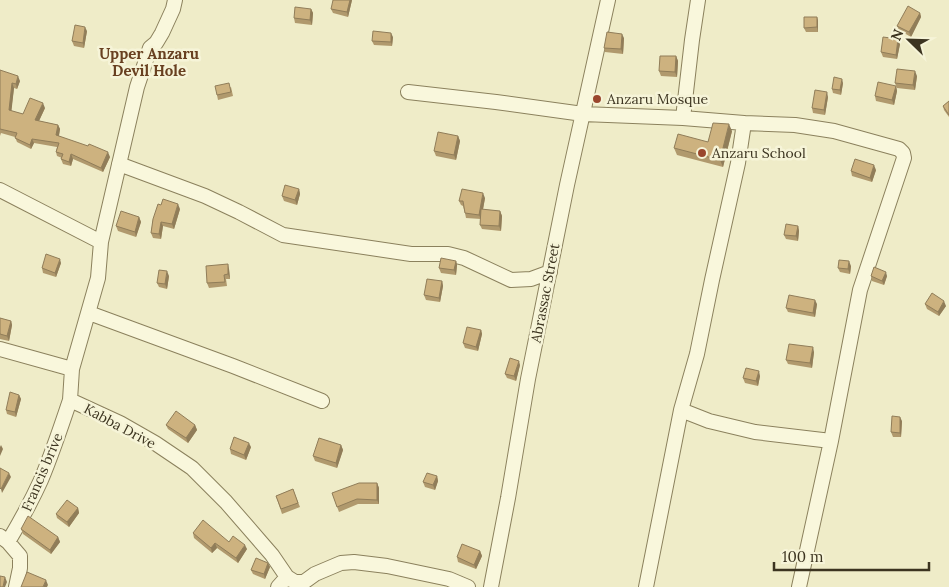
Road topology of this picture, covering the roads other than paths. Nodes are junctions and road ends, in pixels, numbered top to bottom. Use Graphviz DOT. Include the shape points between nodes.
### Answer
graph roads {
  1 [pos="175,0"];
  2 [pos="608,0"];
  3 [pos="698,0"];
  4 [pos="408,92"];
  5 [pos="583,114"];
  6 [pos="683,118"];
  7 [pos="744,124"];
  8 [pos="120,164"];
  9 [pos="0,190"];
  10 [pos="101,242"];
  11 [pos="550,272"];
  12 [pos="89,313"];
  13 [pos="0,349"];
  14 [pos="72,369"];
  15 [pos="70,400"];
  16 [pos="322,401"];
  17 [pos="681,410"];
  18 [pos="831,441"];
  19 [pos="4,539"];
  20 [pos="282,582"];
  21 [pos="16,587"];
  22 [pos="468,587"];
  23 [pos="491,587"];
  24 [pos="646,587"];
  25 [pos="799,587"];
  1 -- 8 [label="street, Kabba Drive" via="162,33 150,48 136,87"];
  2 -- 5 [label="street, Abrassac Street"];
  3 -- 6 [label="street"];
  4 -- 5 [label="street"];
  5 -- 6 [label="street"];
  5 -- 11 [label="street, Abrassac Street"];
  6 -- 7 [label="street"];
  7 -- 17 [label="street" via="697,354"];
  7 -- 18 [label="street" via="795,125 834,131 899,149 903,153 860,290"];
  8 -- 10 [label="street, Kabba Drive"];
  8 -- 11 [label="street" via="205,196 284,235 411,254 448,254 511,280 531,279"];
  9 -- 10 [label="street"];
  10 -- 12 [label="street, Kabba Drive" via="98,278"];
  11 -- 23 [label="street, Abrassac Street"];
  12 -- 14 [label="street, Kabba Drive"];
  12 -- 16 [label="street"];
  13 -- 14 [label="street"];
  14 -- 15 [label="street, Kabba Drive"];
  15 -- 19 [label="street, Francis brive" via="41,479 27,508"];
  15 -- 20 [label="street, Kabba Drive" via="120,423 192,468 272,555"];
  17 -- 18 [label="street" via="709,421 755,432"];
  17 -- 24 [label="street"];
  18 -- 25 [label="street"];
  19 -- 21 [label="street" via="20,556"];
  20 -- 22 [label="street" via="304,582 341,563 354,562 449,579"];
}
